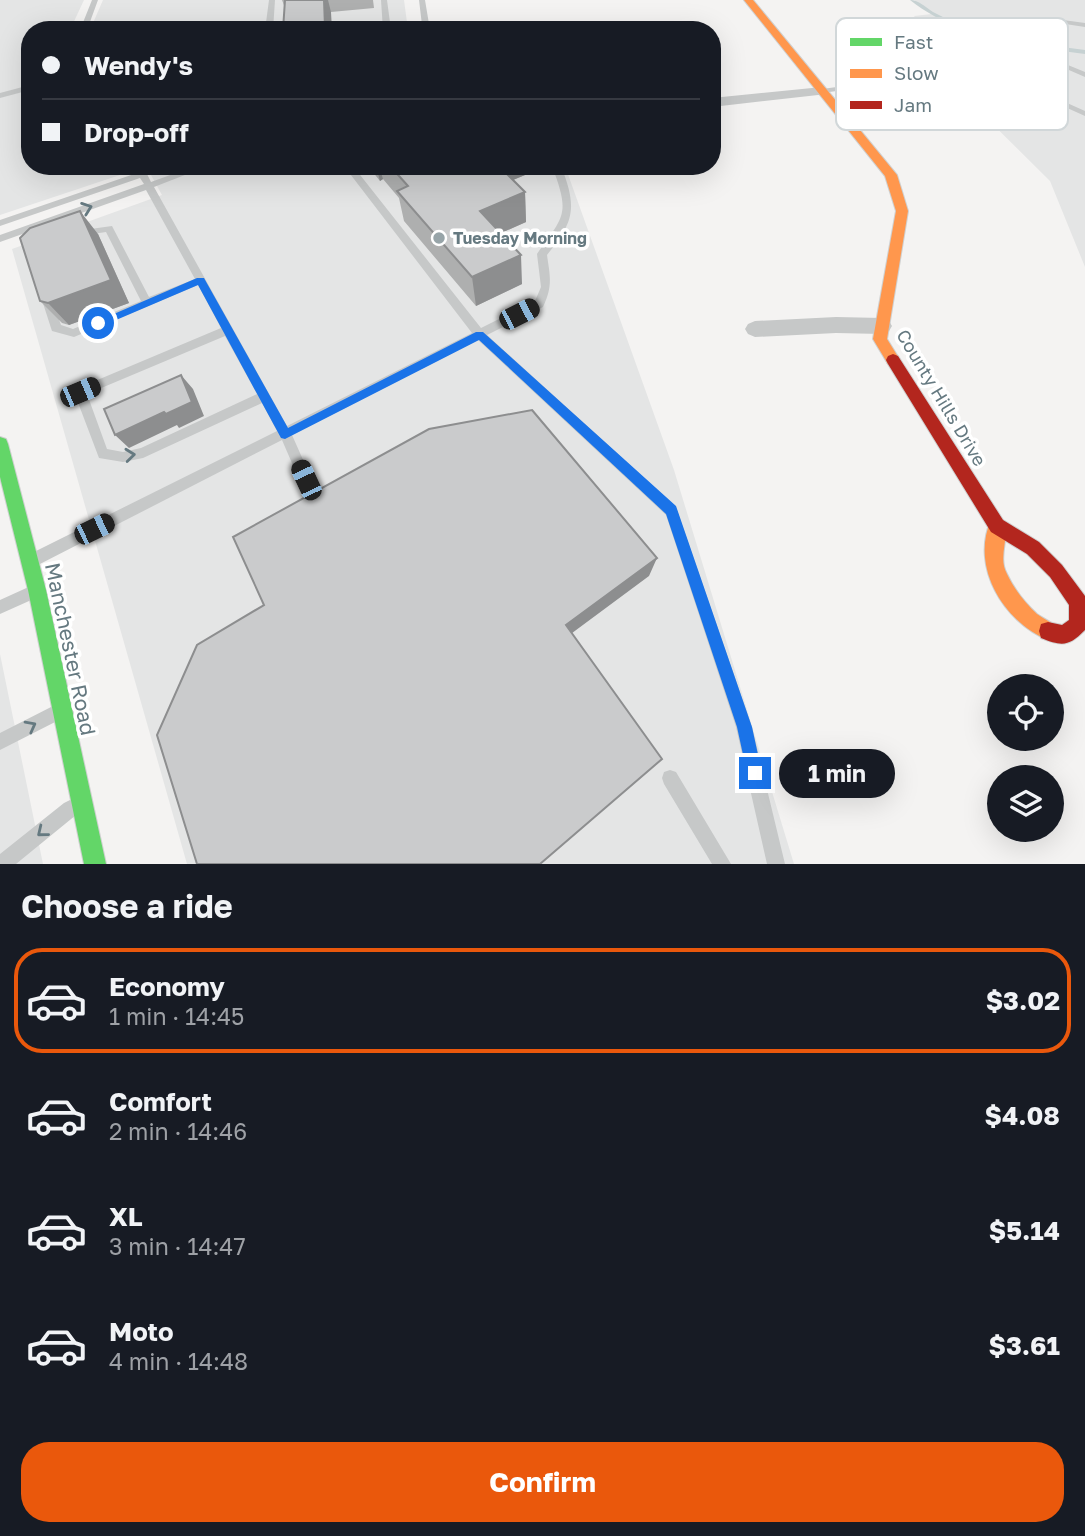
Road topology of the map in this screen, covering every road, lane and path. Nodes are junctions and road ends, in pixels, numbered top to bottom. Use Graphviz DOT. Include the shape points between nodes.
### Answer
graph roads {
  1 [pos="95,0"];
  2 [pos="272,0"];
  3 [pos="384,0"];
  4 [pos="422,0"];
  5 [pos="748,0"];
  6 [pos="87,21"];
  7 [pos="270,21"];
  8 [pos="386,21"];
  9 [pos="425,21"];
  10 [pos="1068,67"];
  11 [pos="1085,75"];
  12 [pos="836,89"];
  13 [pos="21,90"];
  14 [pos="822,91"];
  15 [pos="0,96"];
  16 [pos="721,102"];
  17 [pos="1068,106"];
  18 [pos="836,108"];
  19 [pos="1085,114"];
  20 [pos="854,130"];
  21 [pos="127,175"];
  22 [pos="143,175"];
  23 [pos="179,175"];
  24 [pos="355,175"];
  25 [pos="560,175"];
  26 [pos="149,186"];
  27 [pos="0,223"];
  28 [pos="69,236"];
  29 [pos="0,239"];
  30 [pos="201,280"];
  31 [pos="41,283"];
  32 [pos="147,303"];
  33 [pos="882,326"];
  34 [pos="755,329"];
  35 [pos="228,330"];
  36 [pos="480,335"];
  37 [pos="80,392"];
  38 [pos="264,396"];
  39 [pos="285,434"];
  40 [pos="0,444"];
  41 [pos="306,480"];
  42 [pos="6,496"];
  43 [pos="997,526"];
  44 [pos="30,562"];
  45 [pos="37,590"];
  46 [pos="0,607"];
  47 [pos="61,710"];
  48 [pos="0,742"];
  49 [pos="670,778"];
  50 [pos="82,800"];
  51 [pos="2,864"];
  52 [pos="95,864"];
  53 [pos="722,864"];
  54 [pos="776,864"];
  1 -- 6 [label="lane"];
  2 -- 7 [label="lane"];
  3 -- 8 [label="lane"];
  4 -- 9 [label="lane"];
  5 -- 14 [label="street, County Hills Drive"];
  10 -- 11 [label="lane"];
  12 -- 14 [label="lane"];
  13 -- 15 [label="lane"];
  14 -- 16 [label="street"];
  14 -- 18 [label="street, County Hills Drive"];
  17 -- 19 [label="lane"];
  20 -- 33 [label="street, County Hills Drive" via="891,175 902,211"];
  21 -- 27 [label="lane"];
  22 -- 26 [label="lane"];
  23 -- 26 [label="lane"];
  24 -- 36 [label="lane"];
  25 -- 36 [label="lane" via="570,201 563,230 542,254 546,287 539,304"];
  29 -- 26 [label="lane, one-way"];
  26 -- 30 [label="lane"];
  28 -- 32 [label="lane" via="108,228"];
  30 -- 32 [label="lane"];
  30 -- 35 [label="lane"];
  31 -- 32 [label="lane" via="56,328 74,333"];
  33 -- 34 [label="street"];
  33 -- 43 [label="street, County Hills Drive" via="880,339"];
  35 -- 37 [label="lane"];
  35 -- 38 [label="lane"];
  36 -- 39 [label="lane"];
  36 -- 54 [label="lane" via="671,510 744,727"];
  37 -- 38 [label="lane, one-way" via="103,454 123,457 144,453"];
  38 -- 39 [label="lane"];
  39 -- 41 [label="lane"];
  39 -- 44 [label="lane"];
  40 -- 42 [label="street, Manchester Road"];
  42 -- 44 [label="street, Manchester Road"];
  43 -- 43 [label="street, County Hills Drive" via="993,561 1016,607 1041,629 1065,635 1079,624 1078,603 1033,548"];
  44 -- 45 [label="street, Manchester Road"];
  45 -- 46 [label="lane"];
  45 -- 47 [label="street, Manchester Road"];
  48 -- 47 [label="lane, one-way"];
  47 -- 50 [label="street, Manchester Road"];
  49 -- 53 [label="lane"];
  50 -- 51 [label="lane, one-way"];
  50 -- 52 [label="street, Manchester Road"];
}
